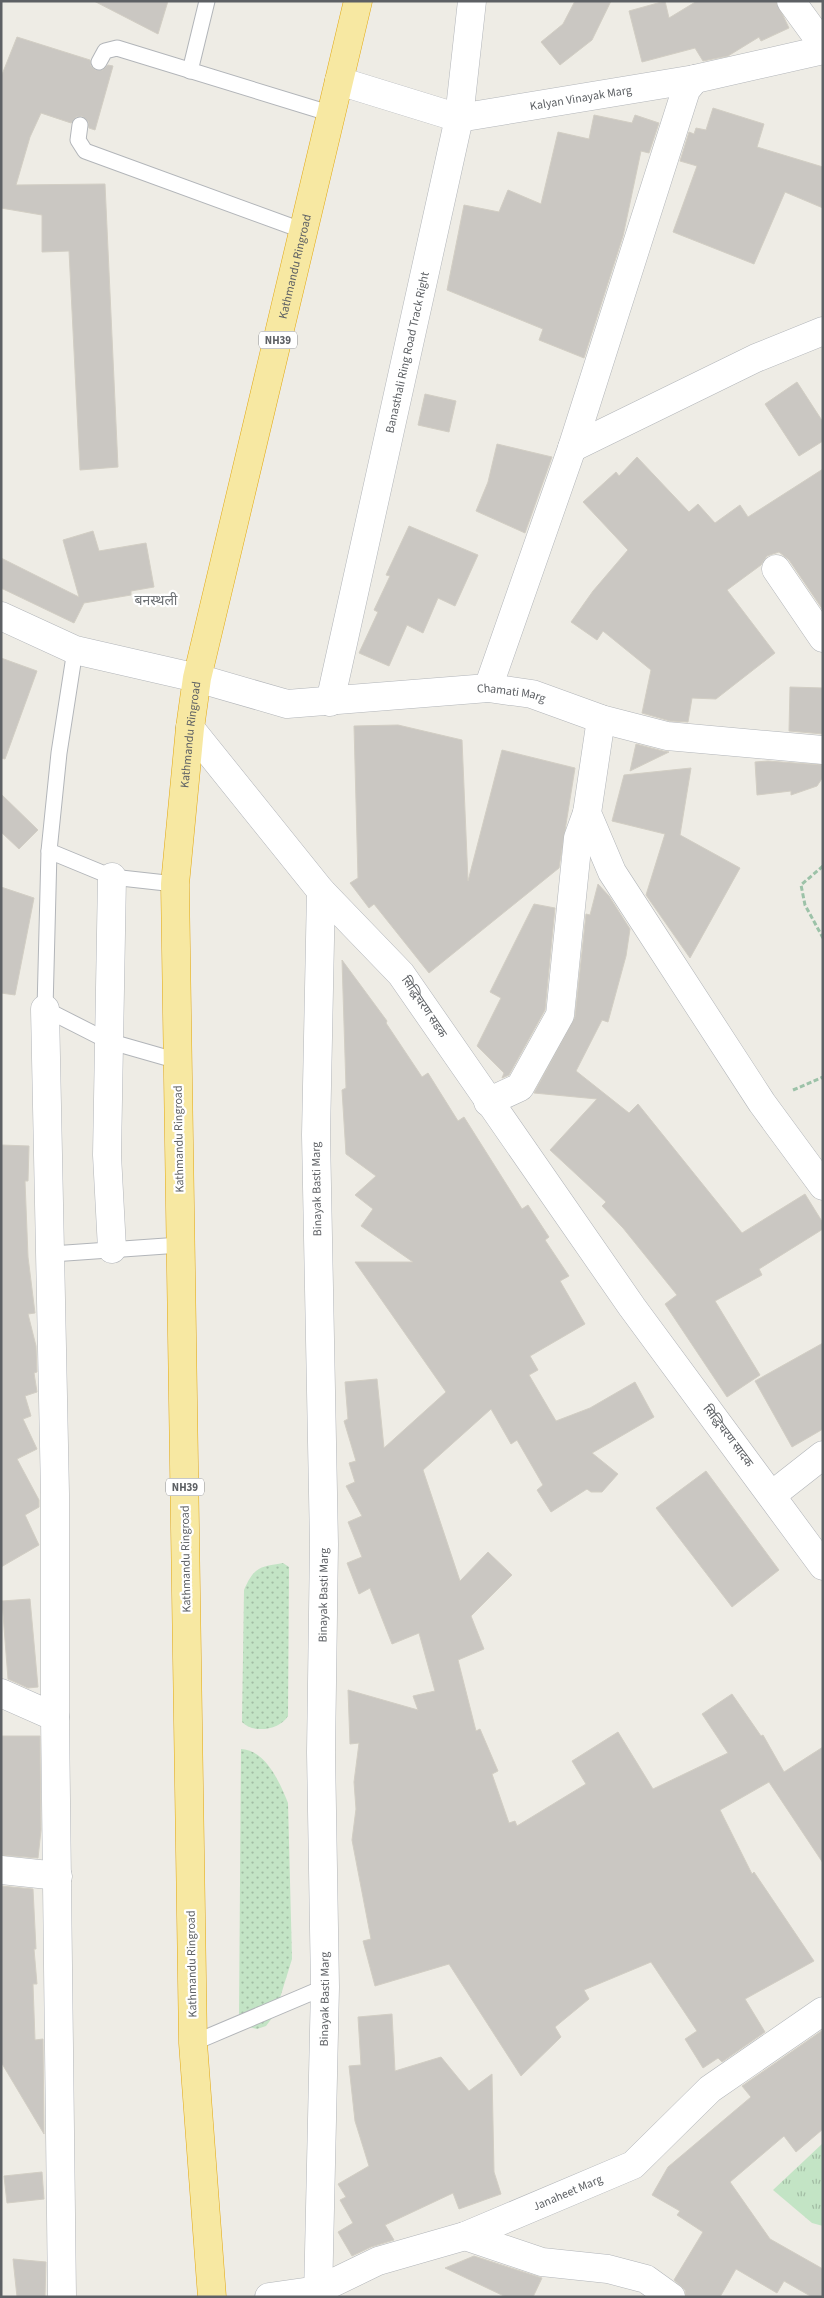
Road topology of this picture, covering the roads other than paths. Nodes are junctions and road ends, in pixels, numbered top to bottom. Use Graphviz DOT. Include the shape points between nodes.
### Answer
graph roads {
  1 [pos="207,1"];
  2 [pos="358,1"];
  3 [pos="472,1"];
  4 [pos="791,1"];
  5 [pos="823,45"];
  6 [pos="823,50"];
  7 [pos="99,62"];
  8 [pos="190,71"];
  9 [pos="695,79"];
  10 [pos="339,81"];
  11 [pos="332,114"];
  12 [pos="459,118"];
  13 [pos="80,125"];
  14 [pos="304,231"];
  15 [pos="823,331"];
  16 [pos="572,448"];
  17 [pos="776,569"];
  18 [pos="1,616"];
  19 [pos="823,638"];
  20 [pos="75,650"];
  21 [pos="197,678"];
  22 [pos="488,688"];
  23 [pos="330,702"];
  24 [pos="601,719"];
  25 [pos="190,728"];
  26 [pos="823,750"];
  27 [pos="587,813"];
  28 [pos="49,851"];
  29 [pos="112,877"];
  30 [pos="175,884"];
  31 [pos="322,891"];
  32 [pos="45,1008"];
  33 [pos="108,1041"];
  34 [pos="178,1060"];
  35 [pos="488,1102"];
  36 [pos="823,1186"];
  37 [pos="180,1244"];
  38 [pos="112,1249"];
  39 [pos="52,1254"];
  40 [pos="632,1307"];
  41 [pos="823,1454"];
  42 [pos="772,1495"];
  43 [pos="823,1566"];
  44 [pos="1,1692"];
  45 [pos="54,1717"];
  46 [pos="1,1870"];
  47 [pos="58,1876"];
  48 [pos="325,1987"];
  49 [pos="823,2011"];
  50 [pos="193,2043"];
  51 [pos="465,2236"];
  52 [pos="318,2294"];
  53 [pos="62,2297"];
  54 [pos="212,2297"];
  55 [pos="269,2297"];
  56 [pos="671,2297"];
  1 -- 8 [label="lane"];
  2 -- 10 [label="highway, Kathmandu Ringroad / NH39"];
  3 -- 12 [label="street, Banasthali Ring Road Track Right"];
  4 -- 5 [label="street"];
  6 -- 9 [label="street, Kalyan Vinayak Marg"];
  7 -- 8 [label="lane" via="104,51 116,48"];
  8 -- 11 [label="lane"];
  9 -- 12 [label="street, Kalyan Vinayak Marg"];
  9 -- 16 [label="street" via="686,90"];
  10 -- 11 [label="highway, Kathmandu Ringroad / NH39"];
  10 -- 12 [label="street, Kalyan Vinayak Marg"];
  11 -- 14 [label="highway, Kathmandu Ringroad / NH39"];
  12 -- 23 [label="street, Banasthali Ring Road Track Right"];
  13 -- 14 [label="lane" via="78,140 85,151"];
  14 -- 21 [label="highway, Kathmandu Ringroad / NH39"];
  15 -- 16 [label="street" via="756,358"];
  16 -- 22 [label="street"];
  17 -- 19 [label="street"];
  18 -- 20 [label="street, Chamati Marg"];
  20 -- 21 [label="street, Chamati Marg"];
  20 -- 28 [label="lane" via="59,753"];
  21 -- 23 [label="street, Chamati Marg" via="287,704"];
  21 -- 25 [label="highway, Kathmandu Ringroad / NH39"];
  22 -- 23 [label="street, Chamati Marg"];
  22 -- 24 [label="street, Chamati Marg" via="532,694"];
  24 -- 26 [label="street, Chamati Marg" via="667,736"];
  24 -- 27 [label="street"];
  25 -- 30 [label="highway, Kathmandu Ringroad / NH39"];
  25 -- 31 [label="street, सिद्धिचरण सडक"];
  27 -- 35 [label="street" via="578,838 560,1015 520,1087"];
  27 -- 36 [label="street" via="612,872 762,1103"];
  28 -- 29 [label="lane"];
  28 -- 32 [label="lane"];
  29 -- 30 [label="lane"];
  29 -- 33 [label="street"];
  30 -- 34 [label="highway, Kathmandu Ringroad / NH39"];
  31 -- 35 [label="street, सिद्धिचरण सडक" via="401,974"];
  31 -- 48 [label="street, Binayak Basti Marg" via="316,1135 324,1544 321,1752"];
  32 -- 33 [label="lane"];
  32 -- 39 [label="street"];
  33 -- 34 [label="lane"];
  33 -- 38 [label="street" via="107,1155"];
  34 -- 37 [label="highway, Kathmandu Ringroad / NH39"];
  35 -- 40 [label="street, सिद्धिचरण सडक"];
  37 -- 38 [label="lane"];
  37 -- 50 [label="highway, Kathmandu Ringroad / NH39"];
  38 -- 39 [label="lane"];
  39 -- 45 [label="street"];
  40 -- 42 [label="street, सिद्धिचरण सादक"];
  41 -- 42 [label="street"];
  42 -- 43 [label="street, सिद्धिचरण सादक"];
  44 -- 45 [label="street"];
  45 -- 47 [label="street"];
  46 -- 47 [label="street"];
  47 -- 53 [label="street"];
  48 -- 50 [label="lane"];
  48 -- 52 [label="street, Binayak Basti Marg"];
  49 -- 51 [label="street, Janaheet Marg" via="710,2089 633,2165"];
  50 -- 54 [label="highway, Kathmandu Ringroad / NH39"];
  51 -- 52 [label="street, Janaheet Marg" via="378,2261"];
  51 -- 56 [label="street" via="542,2262 608,2269 646,2280"];
  52 -- 55 [label="street, Janaheet Marg"];
}
